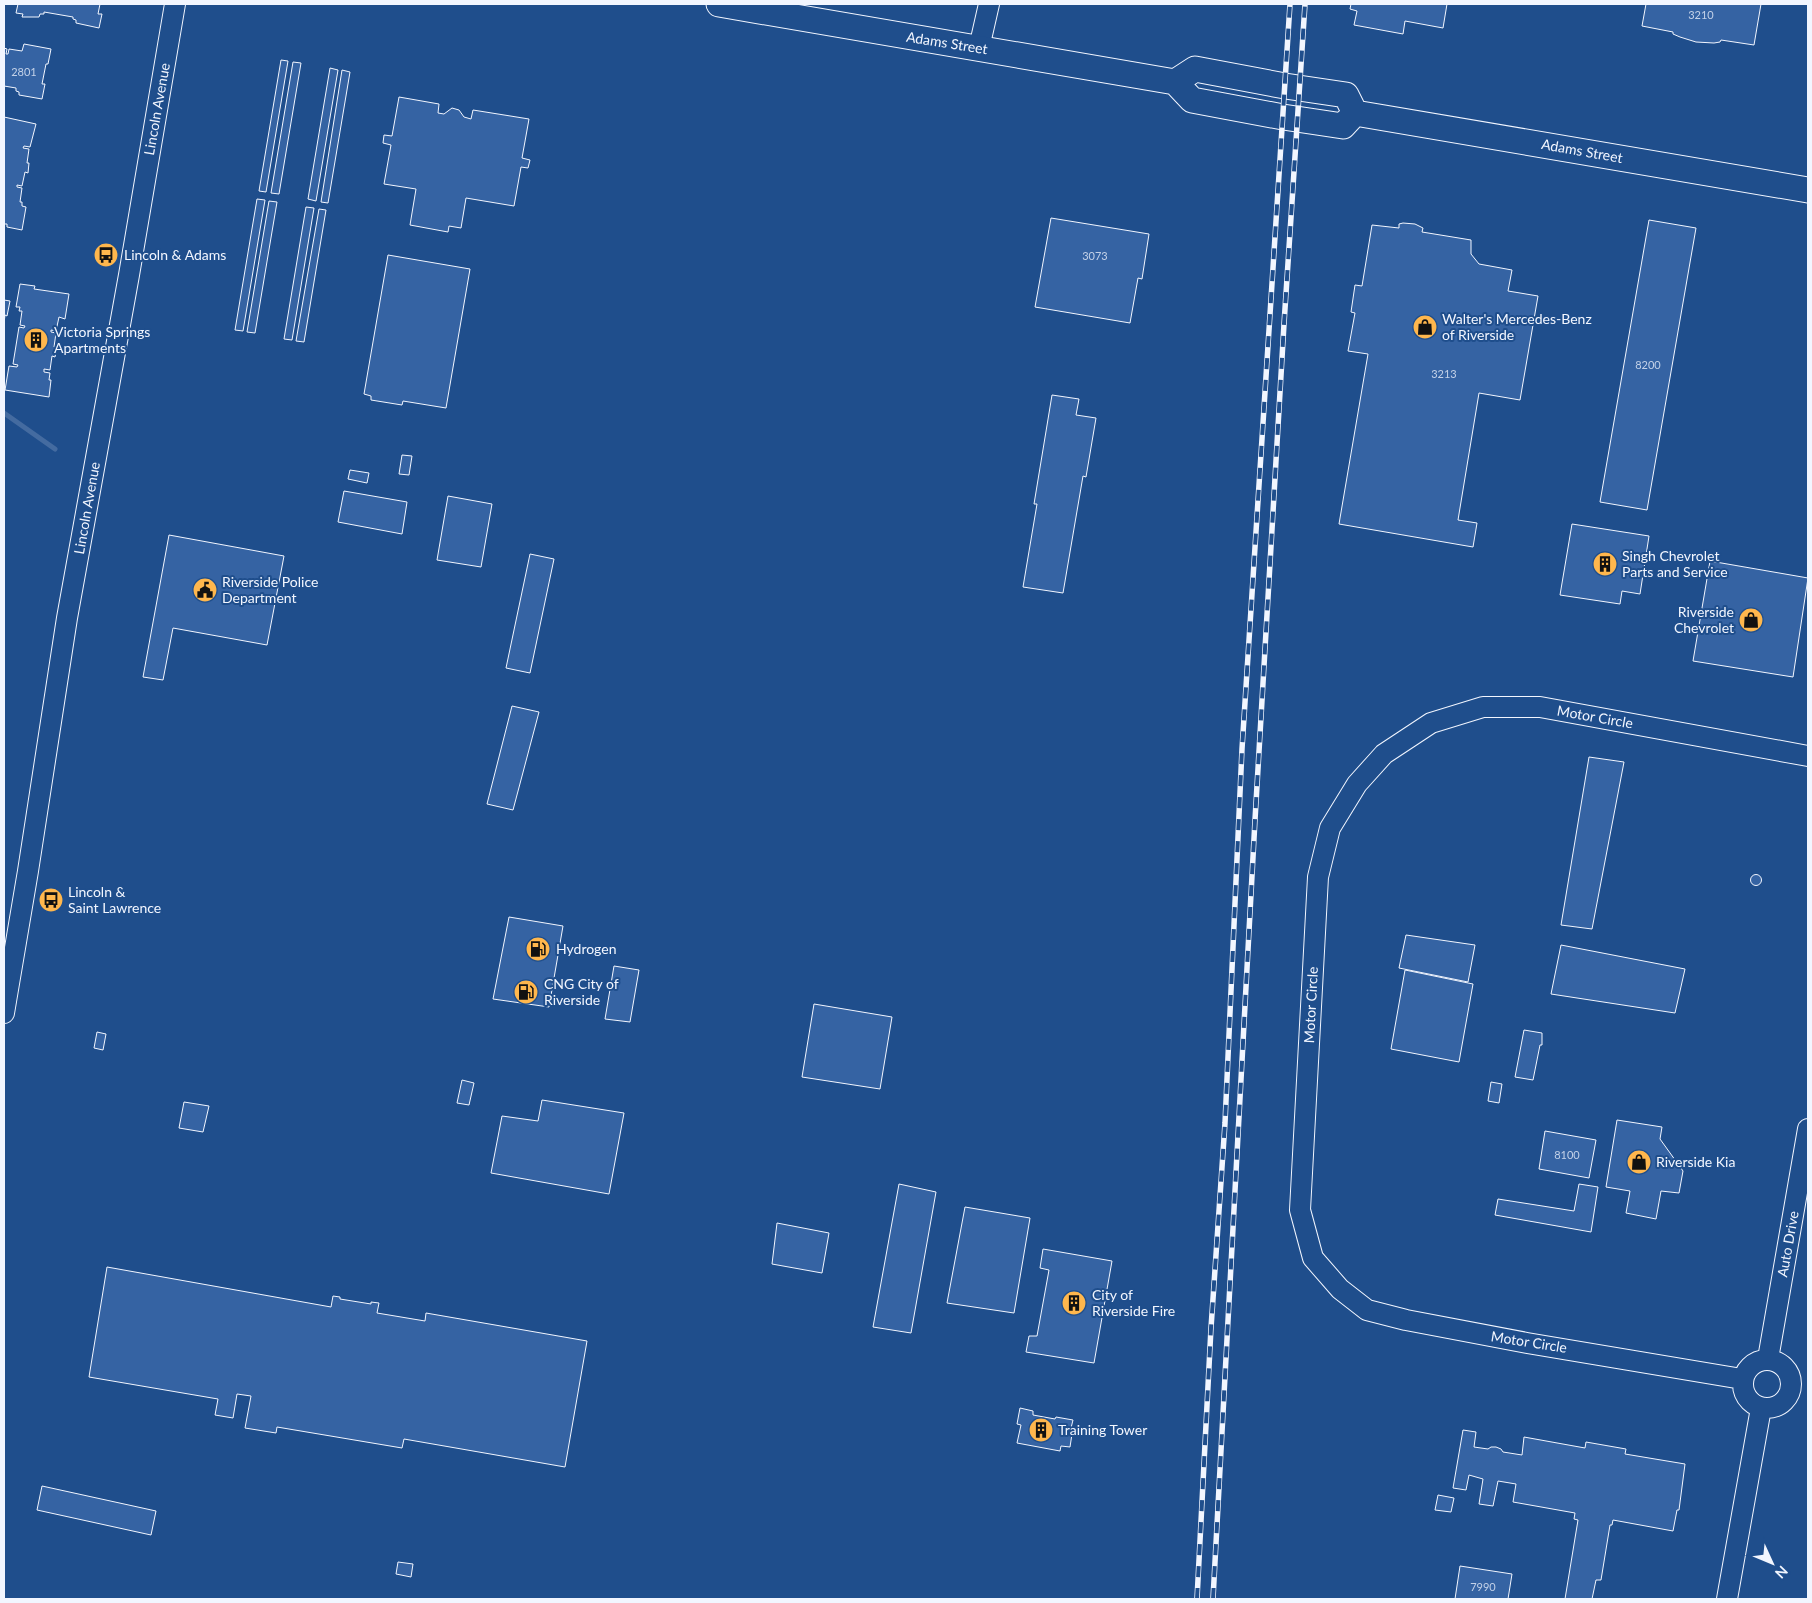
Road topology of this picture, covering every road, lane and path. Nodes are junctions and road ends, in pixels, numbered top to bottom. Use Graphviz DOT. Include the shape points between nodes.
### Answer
graph roads {
  1 [pos="175,4"];
  2 [pos="719,4"];
  3 [pos="989,4"];
  4 [pos="979,48"];
  5 [pos="1808,190"];
  6 [pos="1808,756"];
  7 [pos="6,981"];
  8 [pos="4,1013"];
  9 [pos="1808,1129"];
  10 [pos="1768,1359"];
  11 [pos="1742,1379"];
  12 [pos="1799,1389"];
  13 [pos="1761,1408"];
  14 [pos="1727,1599"];
  1 -- 7 [label="street, Lincoln Avenue"];
  2 -- 4 [label="main road, Adams Street"];
  3 -- 4 [label="street"];
  4 -- 5 [label="main road, Adams Street" via="1175,82 1195,70 1346,95 1355,113"];
  6 -- 11 [label="street, Motor Circle" via="1540,707 1483,707 1431,722 1384,754 1357,784 1330,828 1318,877 1300,1210 1313,1258 1340,1289 1367,1310 1527,1343"];
  7 -- 8 [label="street, Lincoln Avenue"];
  9 -- 10 [label="street, Auto Drive"];
  10 -- 11 [label="street" via="1754,1362"];
  10 -- 12 [label="street" via="1786,1368"];
  11 -- 13 [label="street" via="1744,1394"];
  12 -- 13 [label="street" via="1774,1407"];
  13 -- 14 [label="street"];
}
